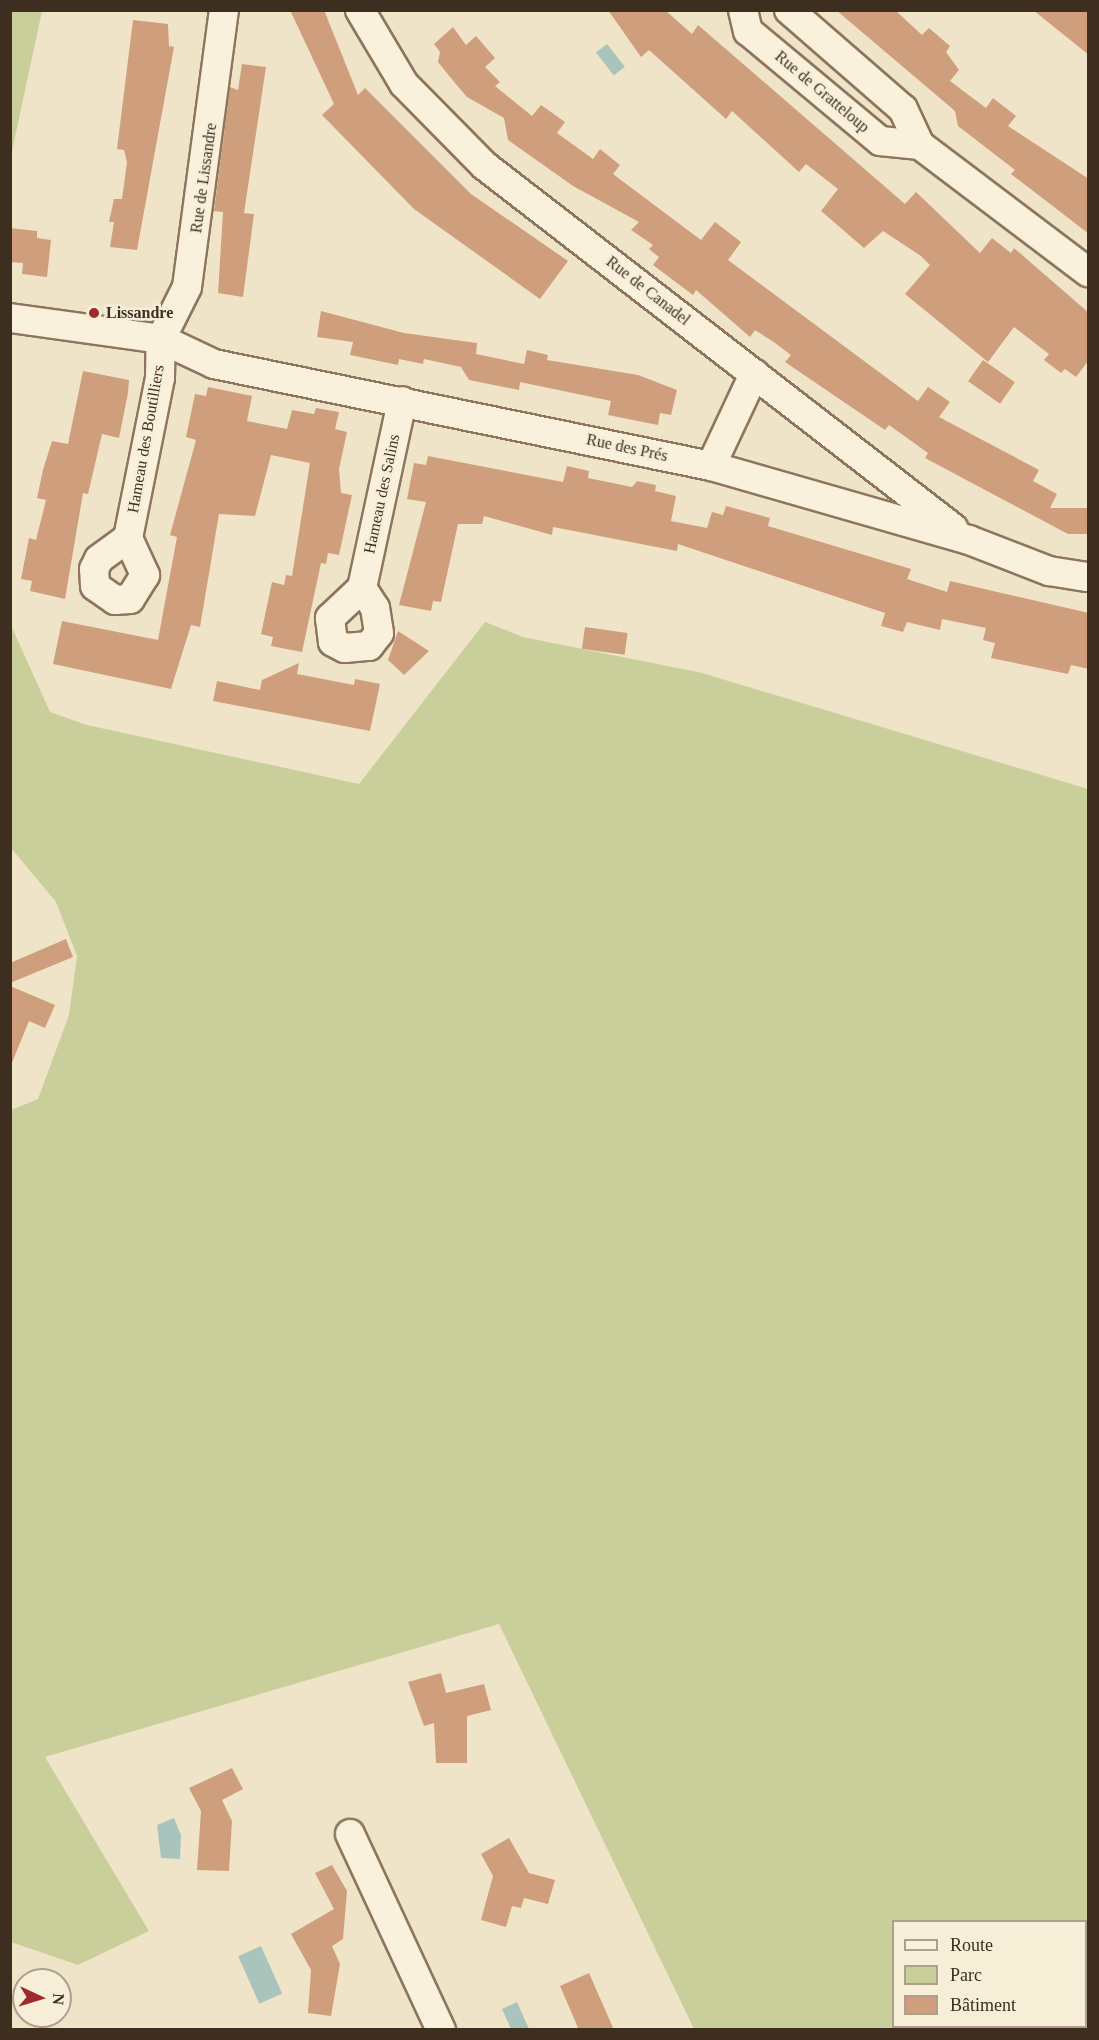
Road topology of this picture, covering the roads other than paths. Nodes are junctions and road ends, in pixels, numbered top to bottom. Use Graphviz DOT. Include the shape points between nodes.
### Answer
graph roads {
  1 [pos="224,10"];
  2 [pos="360,10"];
  3 [pos="743,10"];
  4 [pos="789,10"];
  5 [pos="921,145"];
  6 [pos="1089,272"];
  7 [pos="10,318"];
  8 [pos="161,339"];
  9 [pos="754,374"];
  10 [pos="402,401"];
  11 [pos="711,466"];
  12 [pos="128,538"];
  13 [pos="969,540"];
  14 [pos="1089,577"];
  15 [pos="362,588"];
  16 [pos="350,1834"];
  17 [pos="441,2030"];
  1 -- 8 [label="street, Rue de Lissandre" via="187,286"];
  2 -- 9 [label="street, Rue de Canadel" via="404,84 485,166"];
  3 -- 5 [label="street, Rue de Gratteloup" via="748,31 880,141"];
  4 -- 5 [label="street" via="903,109"];
  5 -- 6 [label="street"];
  7 -- 8 [label="street, Rue des Prés"];
  8 -- 10 [label="street, Rue des Prés" via="214,364"];
  8 -- 12 [label="street, Hameau des Boutilliers" via="160,378"];
  9 -- 11 [label="street"];
  9 -- 13 [label="street, Rue de Canadel"];
  10 -- 11 [label="street, Rue des Prés"];
  10 -- 15 [label="street, Hameau des Salins"];
  11 -- 13 [label="street, Rue des Prés"];
  13 -- 14 [label="street, Rue des Prés" via="1049,571"];
  16 -- 17 [label="street"];
}
